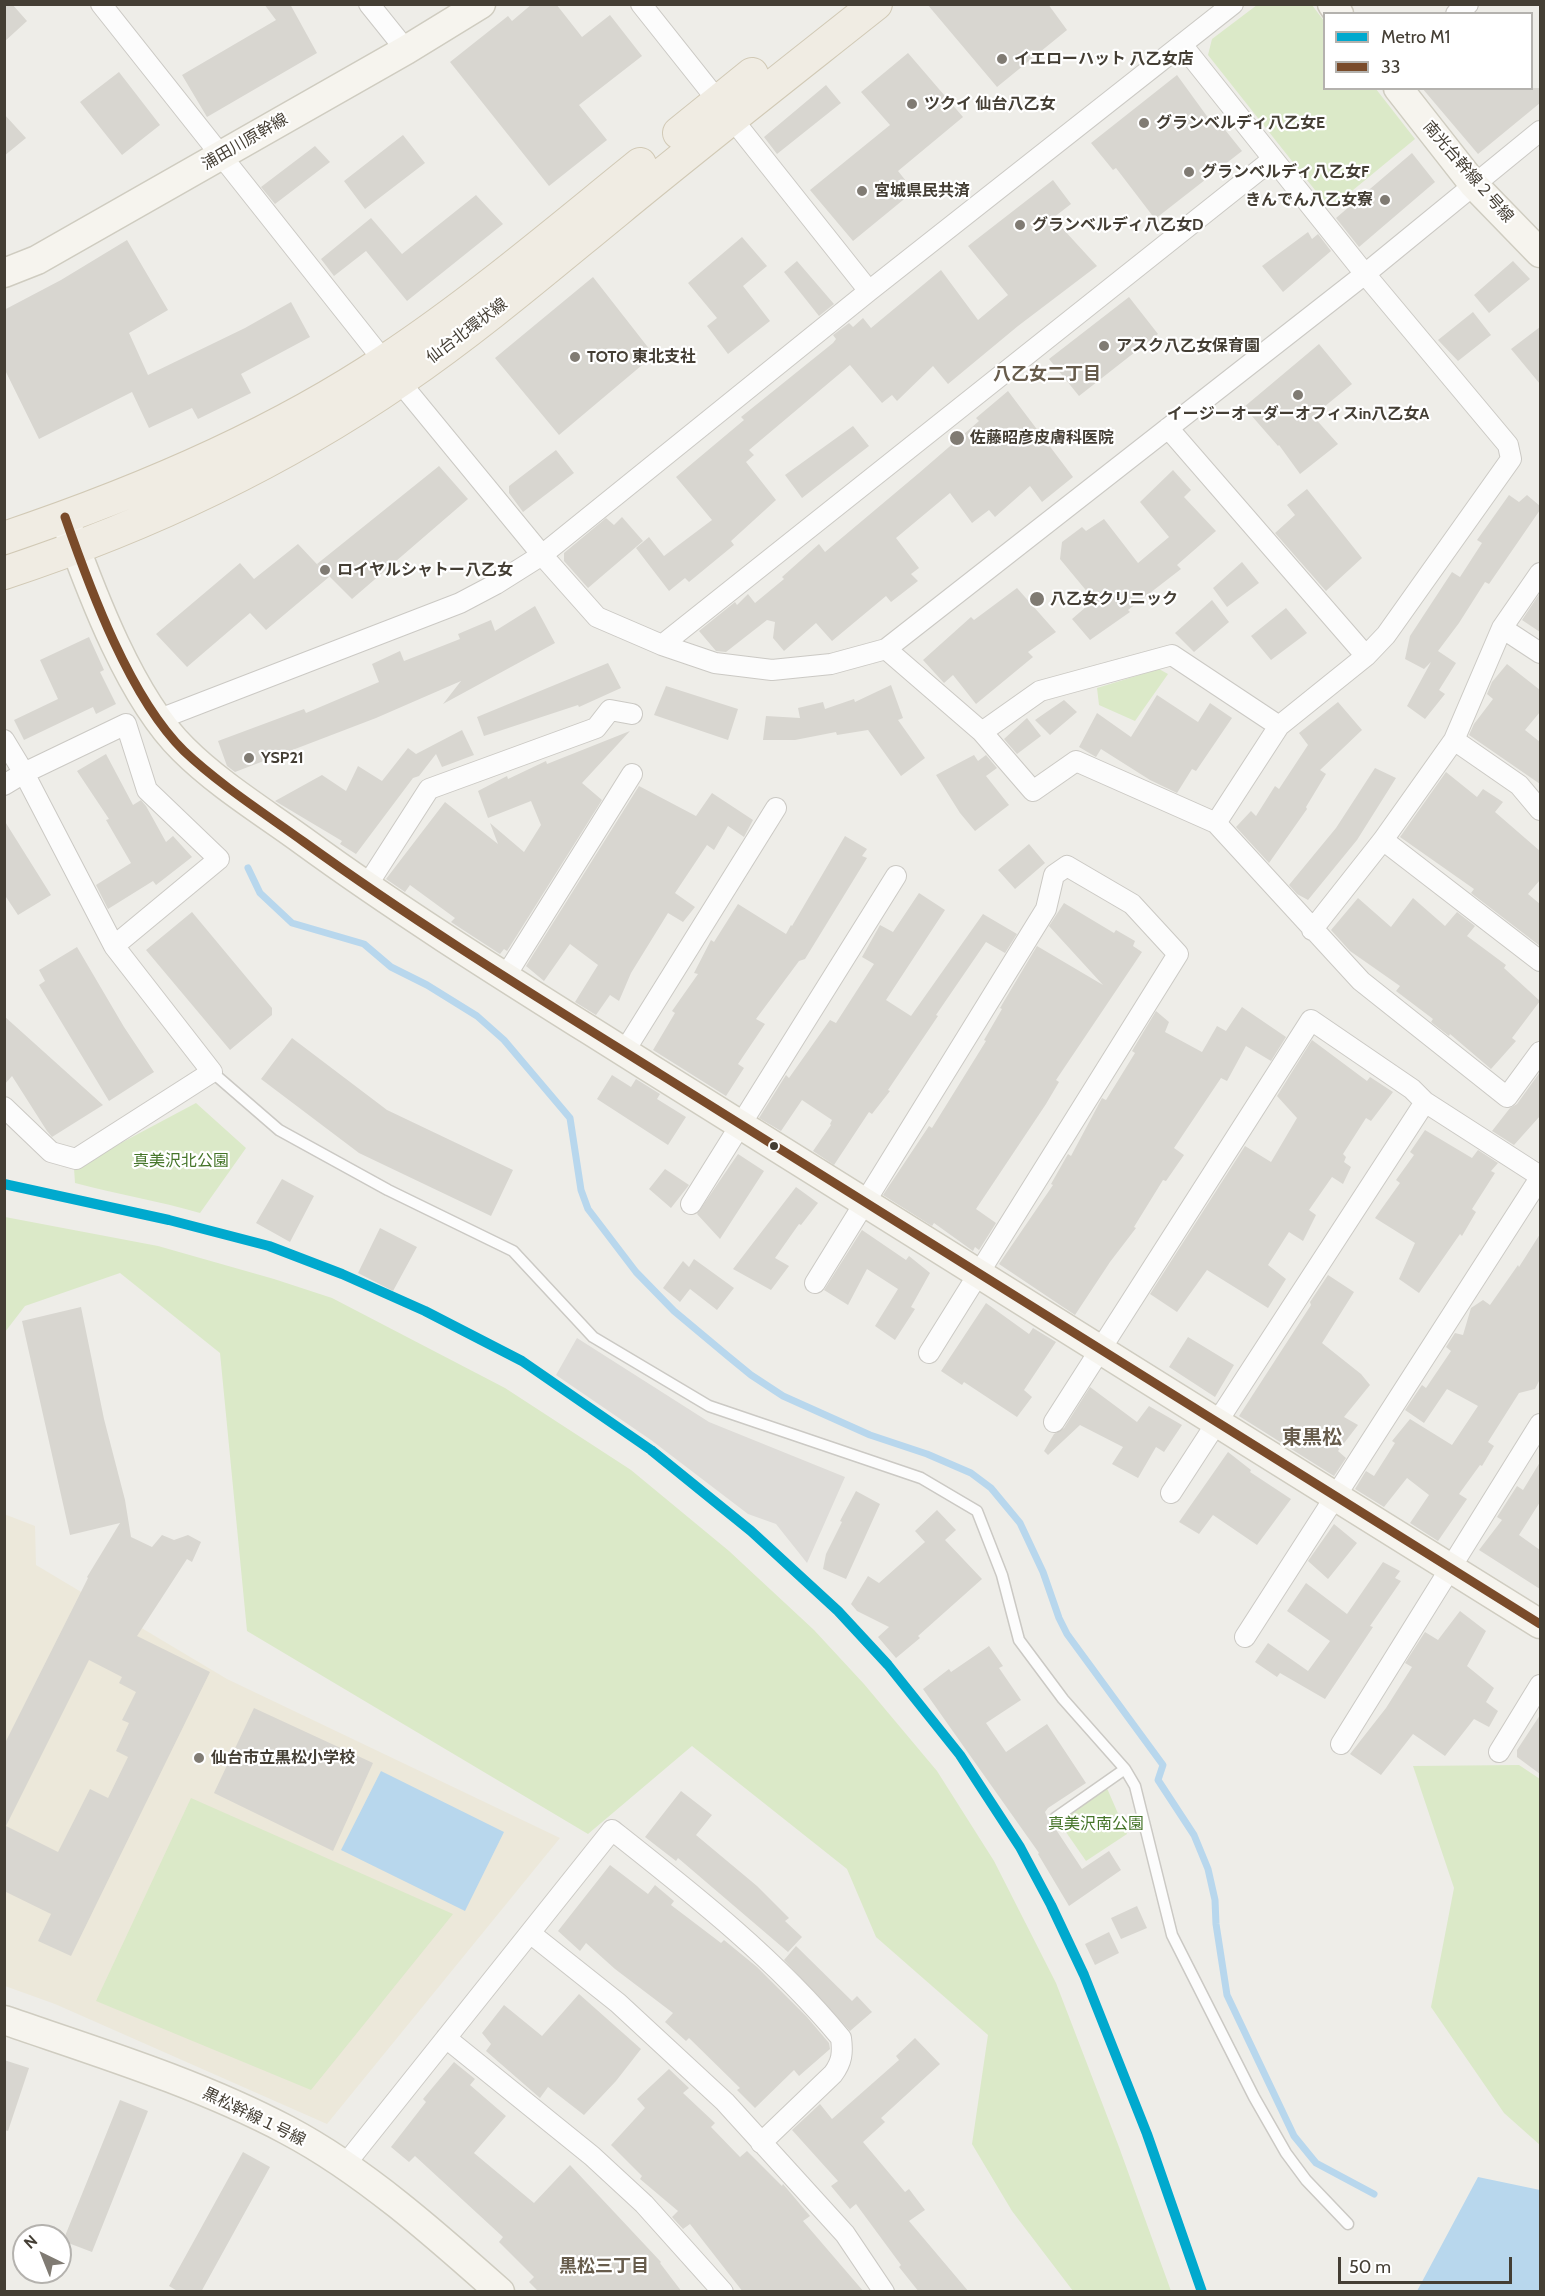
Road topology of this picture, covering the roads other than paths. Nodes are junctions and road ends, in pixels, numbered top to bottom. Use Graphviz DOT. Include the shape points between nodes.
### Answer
graph roads {
  1 [pos="100,4"];
  2 [pos="369,4"];
  3 [pos="481,4"];
  4 [pos="641,4"];
  5 [pos="840,4"];
  6 [pos="876,4"];
  7 [pos="1233,4"];
  8 [pos="1183,46"];
  9 [pos="406,50"];
  10 [pos="1400,90"];
  11 [pos="725,110"];
  12 [pos="1540,131"];
  13 [pos="221,156"];
  14 [pos="1273,159"];
  15 [pos="1474,185"];
  16 [pos="1540,253"];
  17 [pos="4,273"];
  18 [pos="1365,274"];
  19 [pos="868,291"];
  20 [pos="392,371"];
  21 [pos="1168,428"];
  22 [pos="64,517"];
  23 [pos="4,538"];
  24 [pos="76,549"];
  25 [pos="542,555"];
  26 [pos="4,573"];
  27 [pos="1540,573"];
  28 [pos="1502,628"];
  29 [pos="662,645"];
  30 [pos="886,649"];
  31 [pos="1540,653"];
  32 [pos="1366,656"];
  33 [pos="632,714"];
  34 [pos="157,720"];
  35 [pos="1279,726"];
  36 [pos="982,732"];
  37 [pos="4,740"];
  38 [pos="1454,740"];
  39 [pos="24,773"];
  40 [pos="632,774"];
  41 [pos="4,785"];
  42 [pos="776,808"];
  43 [pos="1540,810"];
  44 [pos="1216,823"];
  45 [pos="1383,840"];
  46 [pos="896,876"];
  47 [pos="366,887"];
  48 [pos="1312,930"];
  49 [pos="114,946"];
  50 [pos="1540,961"];
  51 [pos="505,977"];
  52 [pos="624,1052"];
  53 [pos="1540,1052"];
  54 [pos="212,1072"];
  55 [pos="1425,1102"];
  56 [pos="4,1107"];
  57 [pos="741,1125"];
  58 [pos="1540,1177"];
  59 [pos="691,1204"];
  60 [pos="864,1204"];
  61 [pos="979,1273"];
  62 [pos="815,1282"];
  63 [pos="1101,1349"];
  64 [pos="929,1353"];
  65 [pos="1054,1422"];
  66 [pos="1218,1422"];
  67 [pos="1540,1424"];
  68 [pos="1172,1493"];
  69 [pos="1336,1496"];
  70 [pos="1450,1568"];
  71 [pos="1540,1624"];
  72 [pos="1245,1637"];
  73 [pos="1540,1685"];
  74 [pos="1341,1744"];
  75 [pos="1499,1752"];
  76 [pos="1125,1769"];
  77 [pos="1055,1818"];
  78 [pos="530,1933"];
  79 [pos="4,2020"];
  80 [pos="446,2038"];
  81 [pos="761,2143"];
  82 [pos="344,2166"];
  83 [pos="1348,2224"];
  84 [pos="500,2292"];
  85 [pos="723,2292"];
  86 [pos="884,2292"];
  1 -- 13 [label="street"];
  2 -- 9 [label="street"];
  3 -- 9 [label="street, 浦田川原幹線"];
  4 -- 11 [label="street"];
  5 -- 11 [label="main road, 仙台北環状線"];
  6 -- 11 [label="main road, 仙台北環状線"];
  7 -- 8 [label="street"];
  8 -- 14 [label="street"];
  8 -- 19 [label="street"];
  9 -- 13 [label="street, 浦田川原幹線"];
  10 -- 15 [label="street, 南光台幹線２号線"];
  11 -- 19 [label="street"];
  11 -- 20 [label="main road, 仙台北環状線" via="471,331"];
  12 -- 15 [label="street"];
  13 -- 17 [label="street, 浦田川原幹線" via="37,260"];
  13 -- 20 [label="street"];
  14 -- 18 [label="street"];
  14 -- 29 [label="street"];
  15 -- 16 [label="street, 南光台幹線２号線"];
  15 -- 18 [label="street"];
  18 -- 21 [label="street"];
  18 -- 32 [label="street" via="1508,446 1511,459 1386,635"];
  19 -- 25 [label="street"];
  20 -- 22 [label="main road, 仙台北環状線" via="220,453"];
  20 -- 24 [label="main road, 仙台北環状線" via="291,448 231,480"];
  20 -- 25 [label="street"];
  21 -- 30 [label="street"];
  21 -- 32 [label="street"];
  22 -- 23 [label="main road, 仙台北環状線"];
  22 -- 24 [label="street"];
  24 -- 26 [label="main road, 仙台北環状線"];
  24 -- 34 [label="street" via="121,656"];
  25 -- 29 [label="street" via="597,617"];
  25 -- 34 [label="street" via="460,603"];
  27 -- 28 [label="street"];
  28 -- 31 [label="street"];
  28 -- 38 [label="street"];
  29 -- 30 [label="street" via="715,663 772,670 831,664"];
  30 -- 36 [label="street"];
  32 -- 35 [label="street"];
  33 -- 47 [label="street" via="610,710 596,728 429,789"];
  34 -- 47 [label="street" via="221,782"];
  35 -- 36 [label="street" via="1172,654 1040,691"];
  35 -- 44 [label="street"];
  36 -- 44 [label="street" via="1033,790 1076,761"];
  37 -- 39 [label="street"];
  38 -- 43 [label="street" via="1519,785"];
  38 -- 45 [label="street"];
  39 -- 41 [label="street"];
  39 -- 49 [label="street"];
  39 -- 49 [label="street" via="126,724 147,790 219,859"];
  40 -- 51 [label="street"];
  42 -- 52 [label="street"];
  44 -- 48 [label="street"];
  45 -- 48 [label="street"];
  45 -- 50 [label="street"];
  46 -- 57 [label="street"];
  47 -- 51 [label="street"];
  48 -- 53 [label="street" via="1361,981 1507,1098"];
  49 -- 54 [label="street"];
  51 -- 52 [label="street"];
  52 -- 57 [label="street"];
  54 -- 56 [label="street" via="76,1159 51,1152"];
  54 -- 76 [label="lane" via="279,1130 388,1190 513,1251 593,1337 709,1406 921,1478 977,1511 1002,1575 1019,1641 1063,1699"];
  55 -- 58 [label="street"];
  55 -- 63 [label="street" via="1311,1020"];
  55 -- 66 [label="street"];
  57 -- 59 [label="street"];
  57 -- 60 [label="street"];
  58 -- 69 [label="street"];
  60 -- 61 [label="street"];
  60 -- 61 [label="street" via="1046,909 1054,875 1067,866 1132,904 1178,954"];
  60 -- 62 [label="street"];
  61 -- 63 [label="street"];
  61 -- 64 [label="street"];
  63 -- 65 [label="street"];
  63 -- 66 [label="street"];
  66 -- 68 [label="street"];
  66 -- 69 [label="street"];
  67 -- 70 [label="street"];
  69 -- 70 [label="street"];
  69 -- 72 [label="street"];
  70 -- 71 [label="street"];
  70 -- 74 [label="street"];
  73 -- 75 [label="street"];
  76 -- 77 [label="lane"];
  76 -- 83 [label="lane" via="1135,1786 1177,1946 1286,2153"];
  78 -- 80 [label="street"];
  78 -- 81 [label="street" via="618,2002 725,2102"];
  78 -- 81 [label="street" via="612,1830 709,1906 783,1974 841,2038 843,2052 833,2074"];
  79 -- 82 [label="street, 黒松幹線１号線" via="219,2098 289,2131"];
  80 -- 82 [label="street"];
  80 -- 85 [label="street" via="592,2156 644,2204"];
  81 -- 86 [label="street" via="845,2234"];
  82 -- 84 [label="street, 黒松幹線１号線" via="410,2214"];
}
